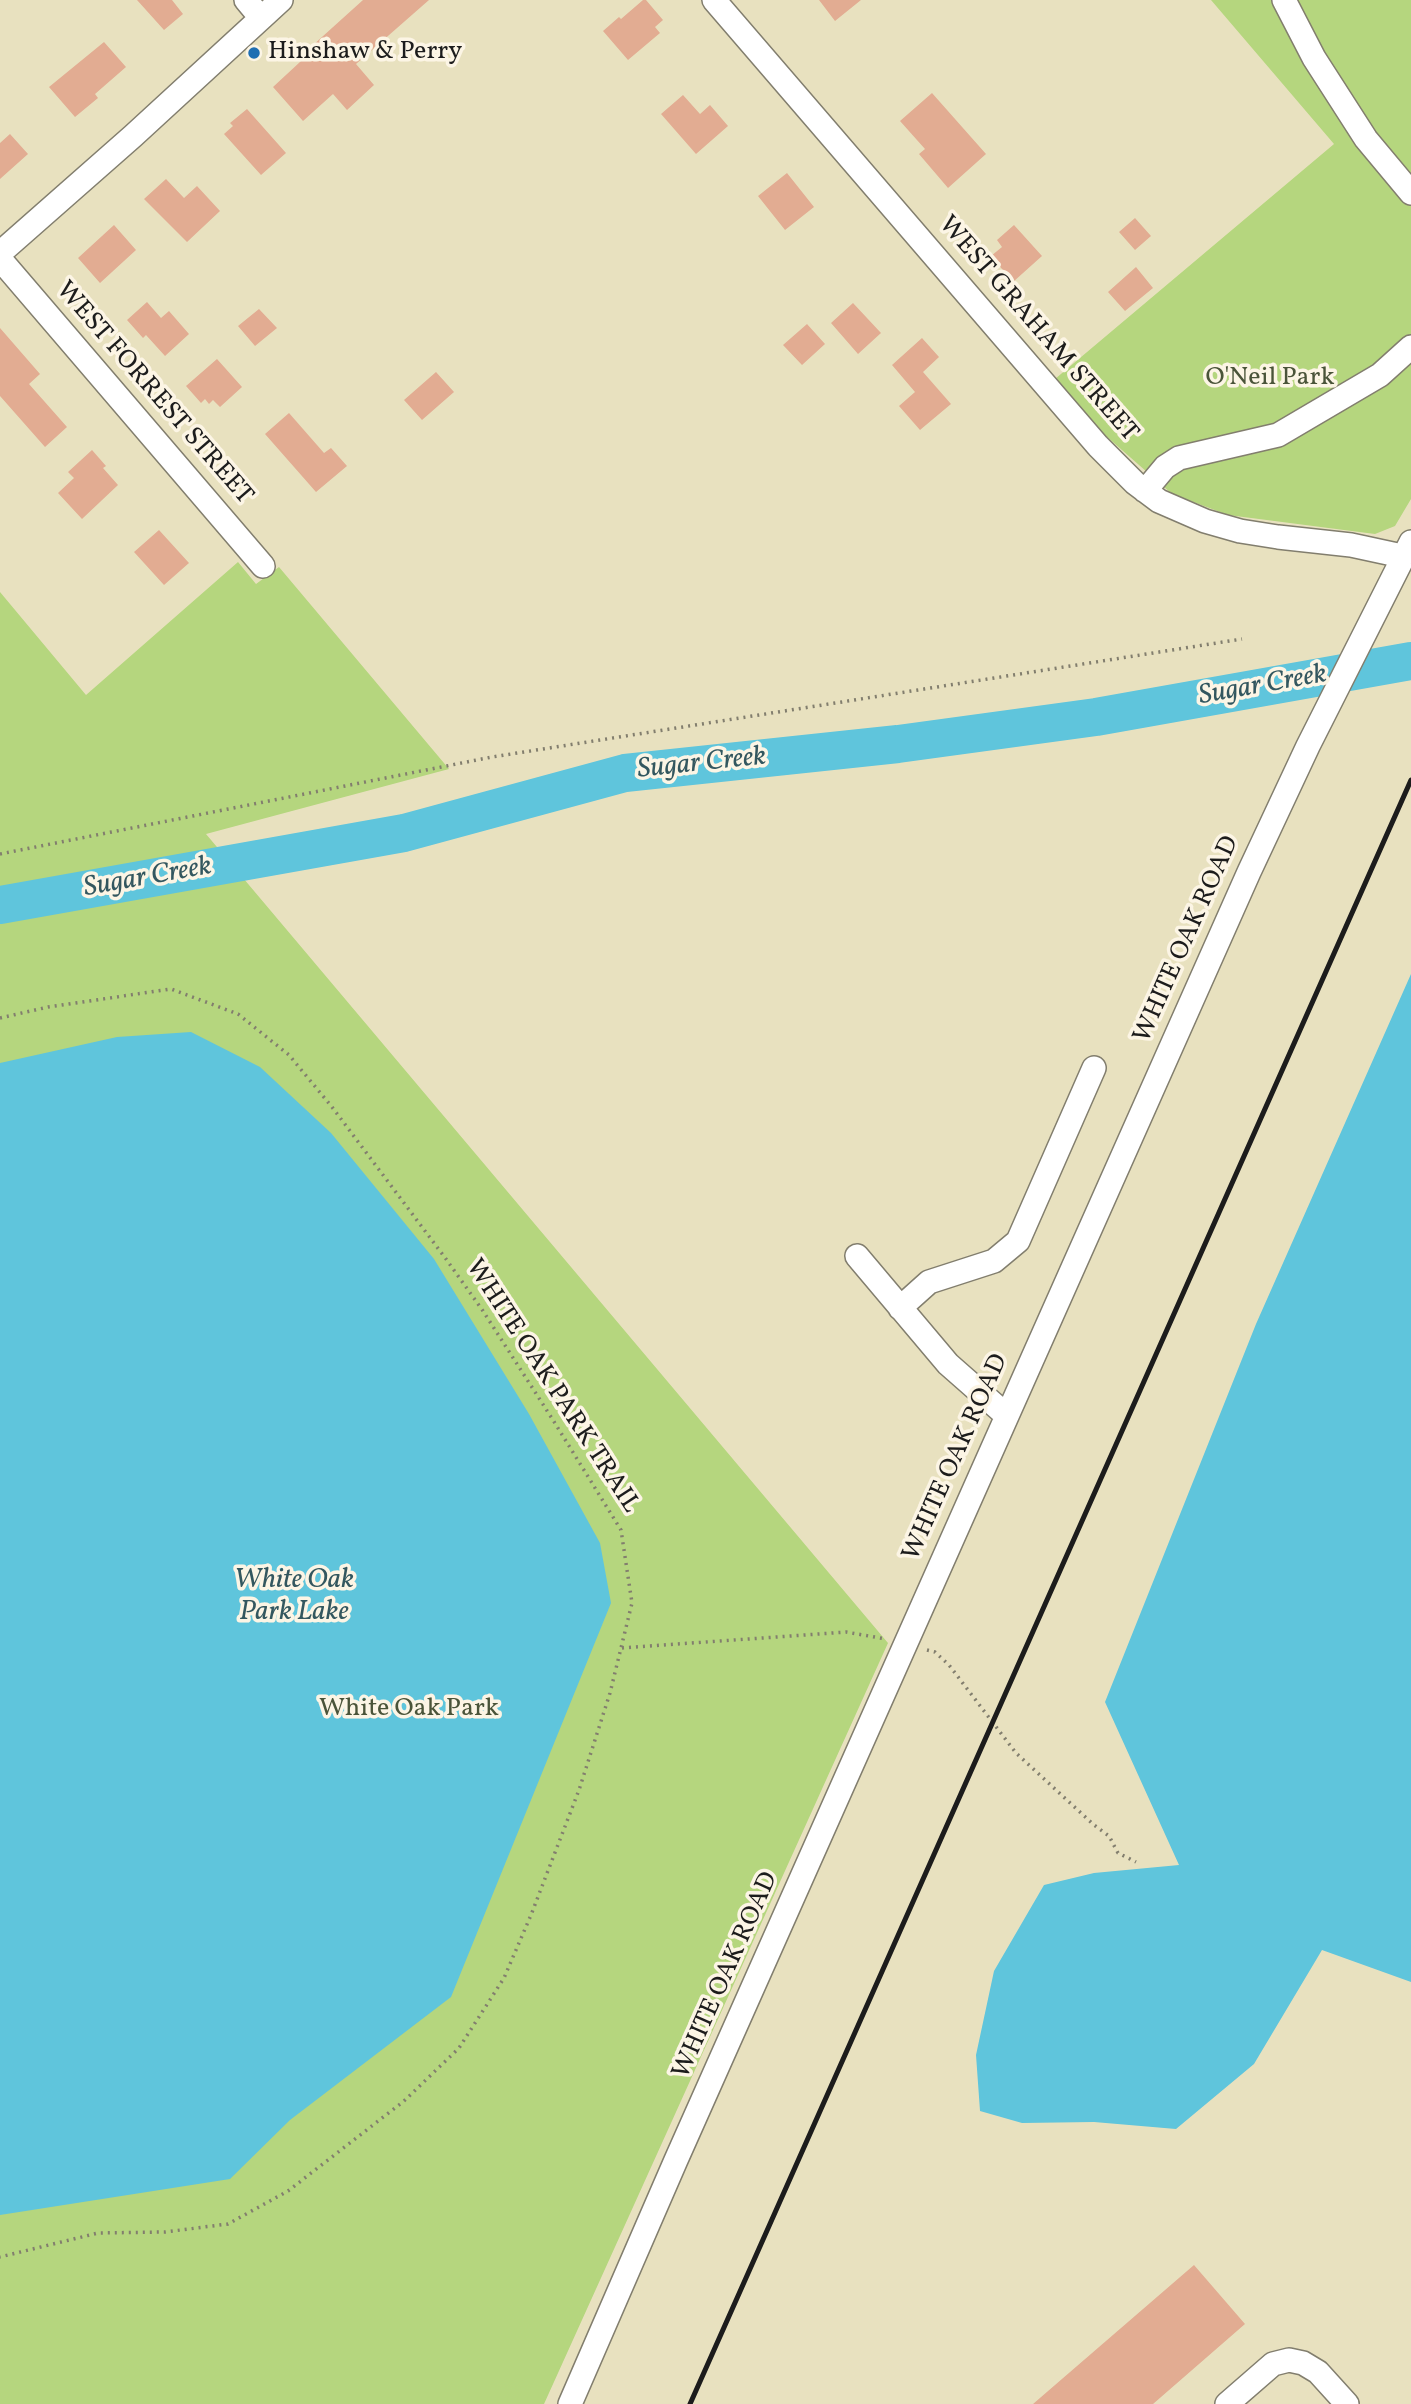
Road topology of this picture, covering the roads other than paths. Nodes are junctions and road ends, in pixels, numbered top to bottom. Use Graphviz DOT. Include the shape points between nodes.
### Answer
graph roads {
  1 [pos="246,0"];
  2 [pos="281,0"];
  3 [pos="714,0"];
  4 [pos="1284,0"];
  5 [pos="261,18"];
  6 [pos="1411,193"];
  7 [pos="0,253"];
  8 [pos="0,259"];
  9 [pos="1411,347"];
  10 [pos="1145,491"];
  11 [pos="1407,549"];
  12 [pos="262,566"];
  13 [pos="1094,1068"];
  14 [pos="857,1256"];
  15 [pos="900,1308"];
  16 [pos="1006,1415"];
  17 [pos="570,2404"];
  18 [pos="1227,2404"];
  19 [pos="1347,2404"];
  1 -- 5 [label="street"];
  2 -- 5 [label="street"];
  3 -- 10 [label="street, WEST GRAHAM STREET" via="1098,446"];
  4 -- 6 [label="street" via="1314,58 1366,139"];
  5 -- 7 [label="street"];
  8 -- 12 [label="street, WEST FORREST STREET"];
  9 -- 10 [label="street" via="1380,375 1278,435 1178,458"];
  10 -- 11 [label="street, WEST GRAHAM STREET" via="1205,521 1240,531"];
  11 -- 16 [label="street, WHITE OAK ROAD" via="1249,872"];
  13 -- 15 [label="street" via="1018,1241 994,1261 929,1282"];
  14 -- 15 [label="street"];
  15 -- 16 [label="street" via="948,1364"];
  16 -- 17 [label="street, WHITE OAK ROAD"];
  18 -- 19 [label="street" via="1273,2364 1289,2360 1318,2372"];
}
